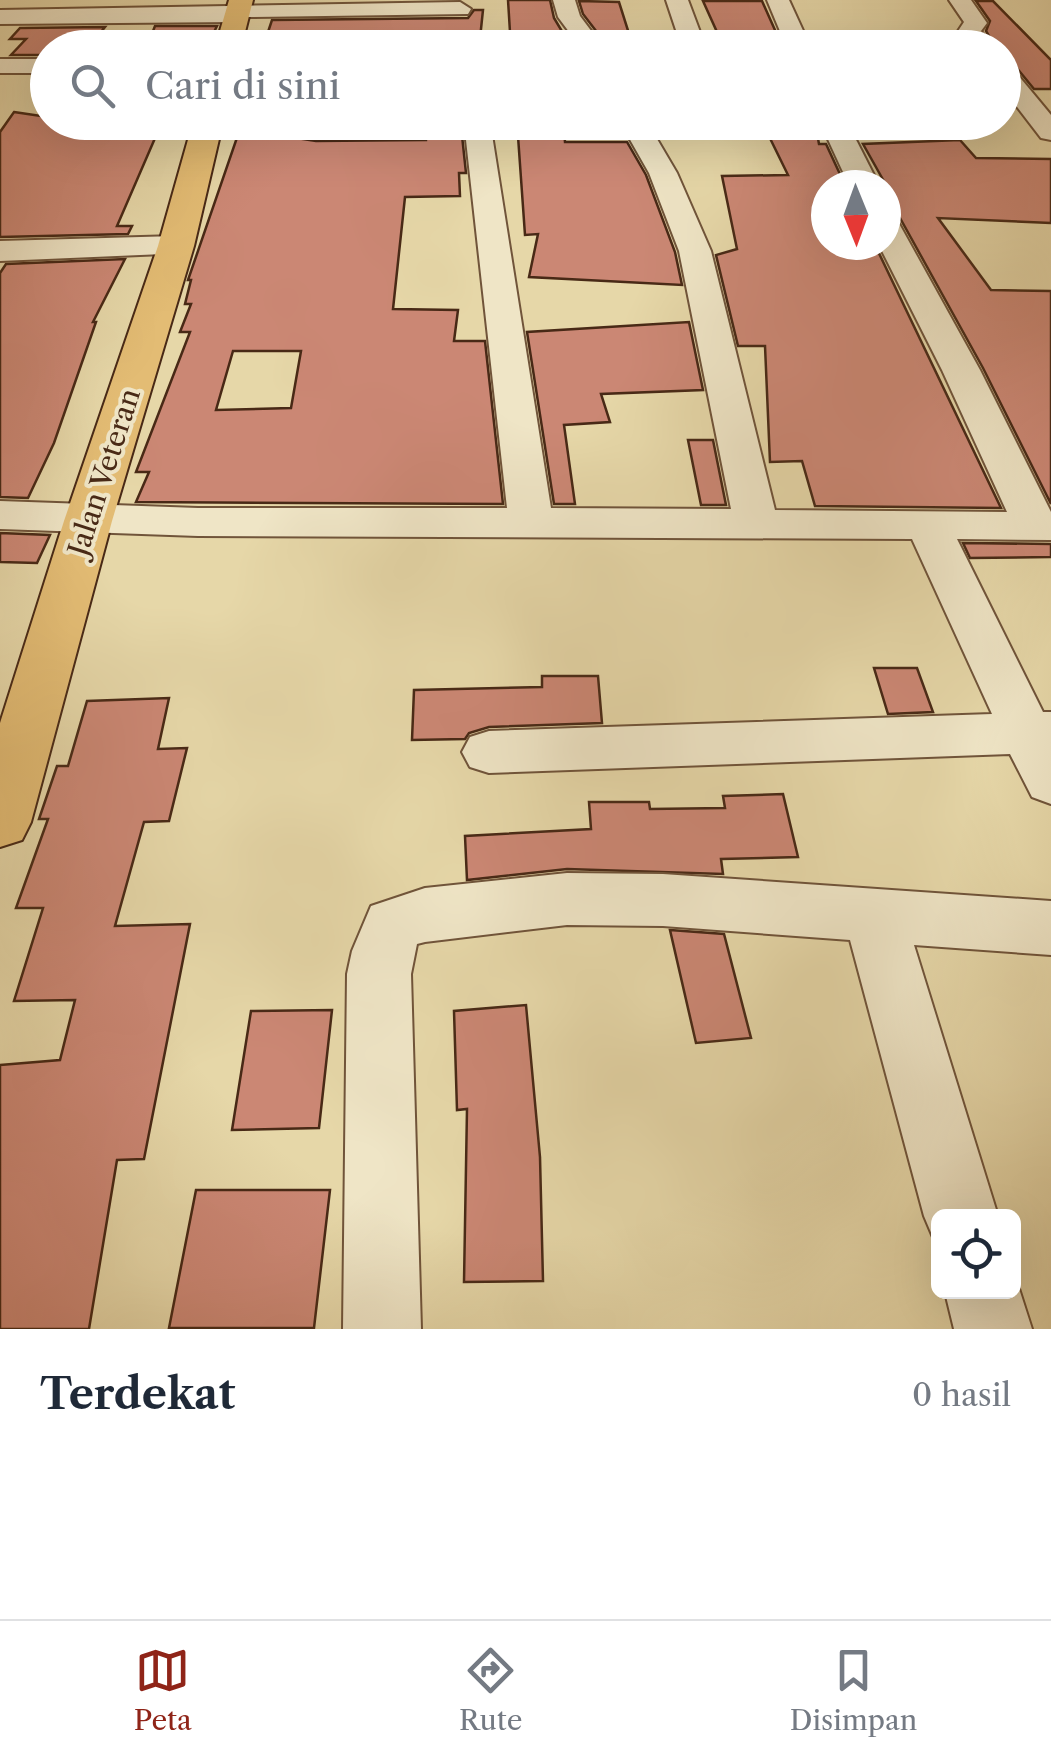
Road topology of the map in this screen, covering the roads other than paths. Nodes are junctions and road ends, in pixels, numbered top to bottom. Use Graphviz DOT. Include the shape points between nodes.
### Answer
graph roads {
  1 [pos="564,0"];
  2 [pos="677,0"];
  3 [pos="778,0"];
  4 [pos="960,0"];
  5 [pos="460,4"];
  6 [pos="239,8"];
  7 [pos="0,17"];
  8 [pos="463,30"];
  9 [pos="579,30"];
  10 [pos="688,30"];
  11 [pos="791,30"];
  12 [pos="970,30"];
  13 [pos="0,40"];
  14 [pos="30,40"];
  15 [pos="0,66"];
  16 [pos="30,66"];
  17 [pos="1021,95"];
  18 [pos="1051,132"];
  19 [pos="203,140"];
  20 [pos="479,140"];
  21 [pos="642,140"];
  22 [pos="841,140"];
  23 [pos="856,170"];
  24 [pos="176,246"];
  25 [pos="0,251"];
  26 [pos="901,256"];
  27 [pos="0,515"];
  28 [pos="88,520"];
  29 [pos="530,522"];
  30 [pos="756,522"];
  31 [pos="928,526"];
  32 [pos="1043,526"];
  33 [pos="1040,732"];
  34 [pos="489,752"];
  35 [pos="1051,782"];
  36 [pos="0,822"];
  37 [pos="875,918"];
  38 [pos="1051,928"];
  39 [pos="959,1209"];
  40 [pos="985,1299"];
  41 [pos="382,1329"];
  42 [pos="994,1329"];
  1 -- 9 [label="street"];
  2 -- 10 [label="street"];
  3 -- 11 [label="street"];
  4 -- 12 [label="street" via="976,23"];
  5 -- 6 [label="street"];
  5 -- 8 [label="street"];
  6 -- 7 [label="street"];
  13 -- 14 [label="street"];
  15 -- 16 [label="street"];
  17 -- 18 [label="street"];
  19 -- 24 [label="main road, Jalan Veteran"];
  20 -- 29 [label="street"];
  21 -- 30 [label="street" via="663,173 694,251"];
  22 -- 23 [label="street"];
  24 -- 25 [label="street"];
  24 -- 28 [label="main road, Jalan Veteran"];
  26 -- 32 [label="street"];
  27 -- 28 [label="street"];
  28 -- 29 [label="street"];
  28 -- 36 [label="main road, Jalan Veteran"];
  29 -- 30 [label="street"];
  30 -- 31 [label="street"];
  31 -- 32 [label="street"];
  31 -- 33 [label="street"];
  33 -- 34 [label="street"];
  33 -- 35 [label="street"];
  37 -- 38 [label="street"];
  37 -- 39 [label="street"];
  37 -- 41 [label="street" via="567,899 424,915 393,925 379,974"];
  40 -- 42 [label="street"];
}
